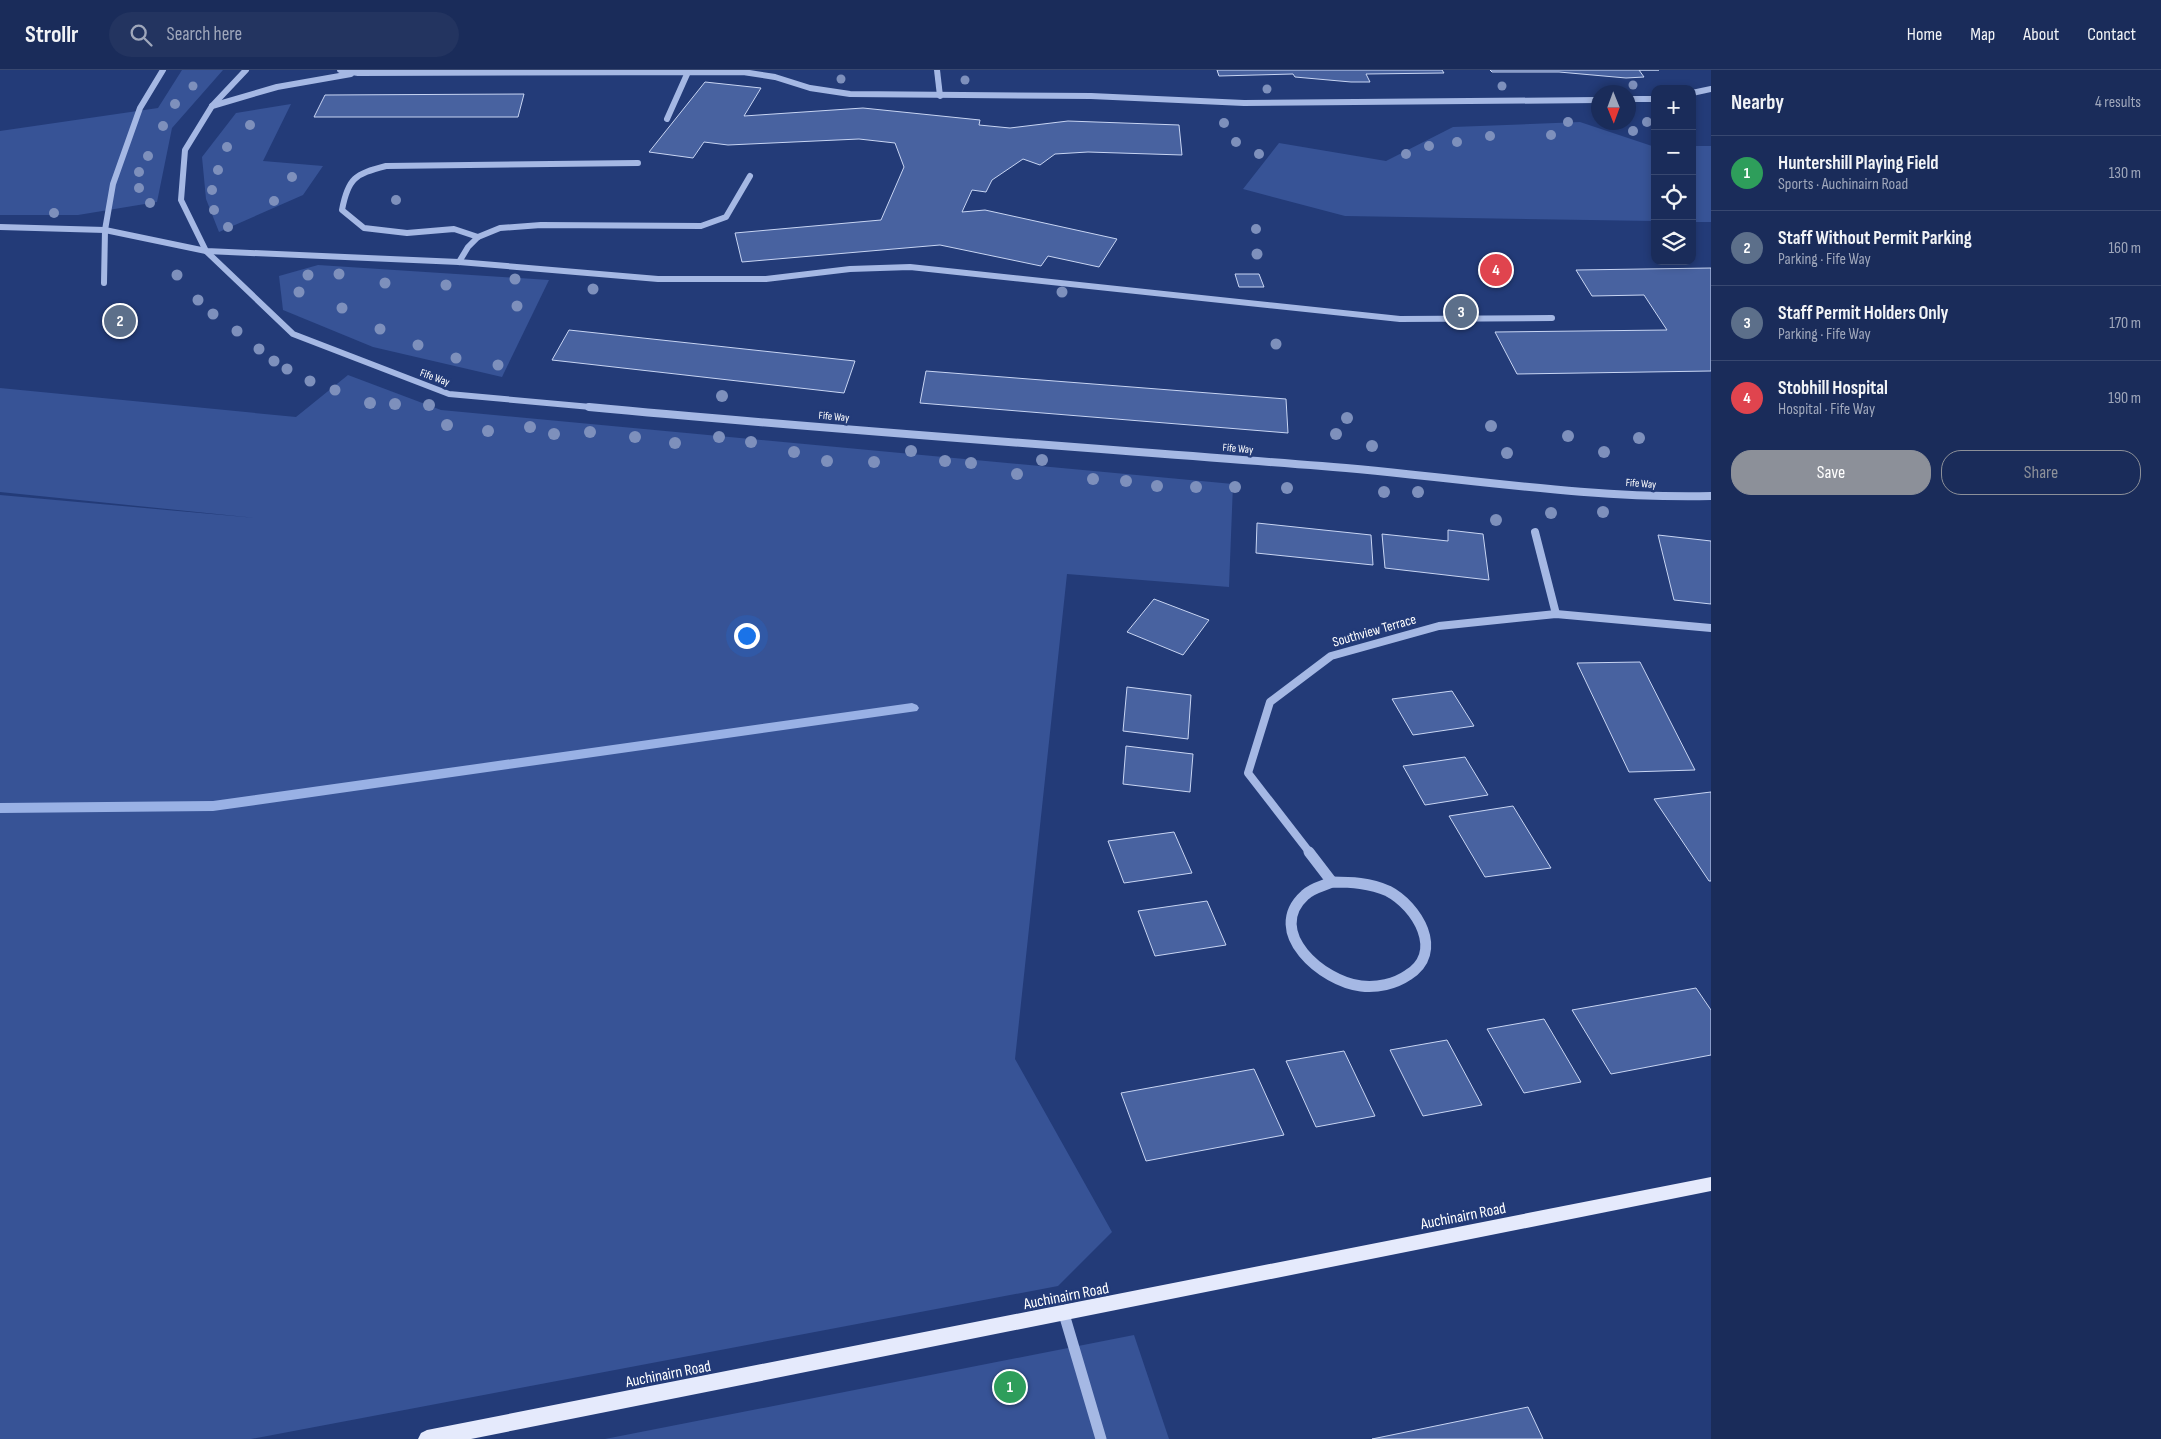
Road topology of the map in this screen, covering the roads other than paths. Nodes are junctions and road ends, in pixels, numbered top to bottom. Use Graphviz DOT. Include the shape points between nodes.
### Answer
graph roads {
  1 [pos="163,70"];
  2 [pos="246,70"];
  3 [pos="340,70"];
  4 [pos="937,70"];
  5 [pos="688,72"];
  6 [pos="358,73"];
  7 [pos="1711,90"];
  8 [pos="1696,92"];
  9 [pos="940,96"];
  10 [pos="1636,99"];
  11 [pos="1651,99"];
  12 [pos="1591,100"];
  13 [pos="212,106"];
  14 [pos="667,119"];
  15 [pos="638,163"];
  16 [pos="750,176"];
  17 [pos="0,227"];
  18 [pos="105,230"];
  19 [pos="478,237"];
  20 [pos="206,250"];
  21 [pos="459,262"];
  22 [pos="104,283"];
  23 [pos="1552,318"];
  24 [pos="1711,496"];
  25 [pos="1535,532"];
  26 [pos="1556,614"];
  27 [pos="1711,628"];
  28 [pos="1332,882"];
  29 [pos="1711,1184"];
  30 [pos="1064,1314"];
  31 [pos="427,1439"];
  32 [pos="1101,1439"];
  1 -- 18 [label="street" via="140,108 113,184"];
  2 -- 13 [label="street, Fife Way"];
  3 -- 6 [label="street"];
  4 -- 9 [label="street"];
  5 -- 6 [label="street"];
  5 -- 9 [label="street" via="743,72 850,94"];
  5 -- 14 [label="street"];
  6 -- 13 [label="street" via="277,87"];
  7 -- 8 [label="street"];
  9 -- 12 [label="street" via="1090,96 1244,103"];
  10 -- 11 [label="street"];
  13 -- 20 [label="street, Fife Way" via="185,150 181,200"];
  15 -- 19 [label="lane" via="386,166 361,172 346,186 342,210 364,228 408,233 454,229"];
  16 -- 19 [label="street" via="726,217 701,226 500,228"];
  17 -- 18 [label="street"];
  18 -- 20 [label="street"];
  18 -- 22 [label="street"];
  19 -- 21 [label="street"];
  20 -- 21 [label="street"];
  20 -- 24 [label="street, Fife Way" via="293,334 449,394 1666,497"];
  21 -- 23 [label="street" via="658,279 766,279 850,269 910,267 1400,319"];
  25 -- 26 [label="street"];
  26 -- 27 [label="street, Southview Terrace"];
  26 -- 28 [label="street, Southview Terrace" via="1439,626 1331,656 1270,702 1248,773"];
  28 -- 28 [label="street" via="1361,882 1393,894 1410,908 1424,928 1427,952 1417,970 1392,984 1361,986 1344,982 1310,962 1292,934 1293,909 1306,894"];
  29 -- 30 [label="main road, Auchinairn Road"];
  30 -- 31 [label="main road, Auchinairn Road"];
  30 -- 32 [label="street"];
}
